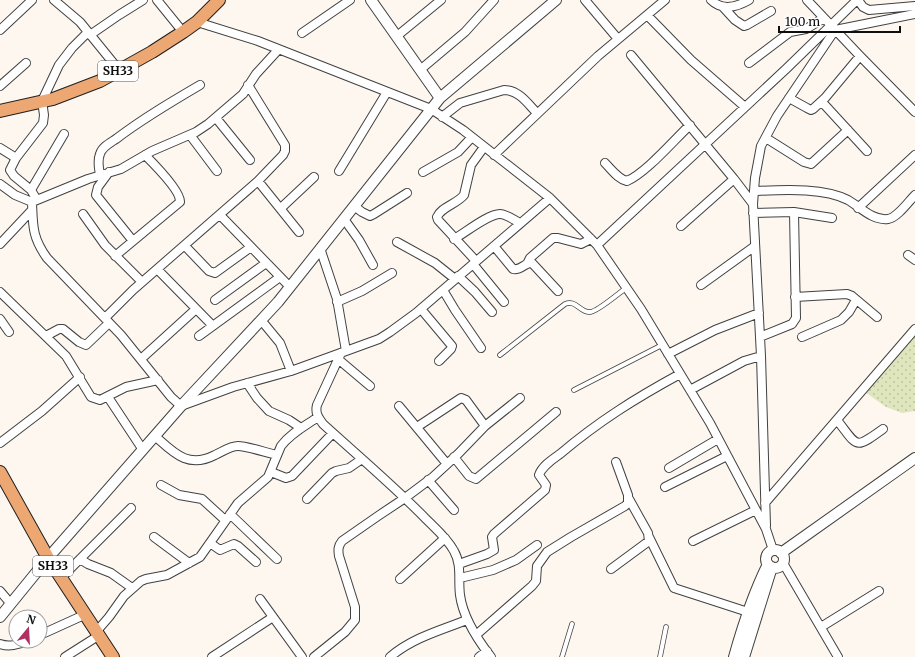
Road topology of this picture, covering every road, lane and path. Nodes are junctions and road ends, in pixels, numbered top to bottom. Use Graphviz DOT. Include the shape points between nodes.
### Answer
graph roads {
  1 [pos="32,0"];
  2 [pos="54,0"];
  3 [pos="143,0"];
  4 [pos="157,0"];
  5 [pos="220,0"];
  6 [pos="350,0"];
  7 [pos="371,0"];
  8 [pos="441,0"];
  9 [pos="494,0"];
  10 [pos="556,0"];
  11 [pos="586,0"];
  12 [pos="664,0"];
  13 [pos="711,0"];
  14 [pos="749,0"];
  15 [pos="807,0"];
  16 [pos="857,0"];
  17 [pos="723,7"];
  18 [pos="771,11"];
  19 [pos="915,13"];
  20 [pos="647,15"];
  21 [pos="824,18"];
  22 [pos="196,22"];
  23 [pos="833,28"];
  24 [pos="0,30"];
  25 [pos="183,32"];
  26 [pos="302,33"];
  27 [pos="89,34"];
  28 [pos="397,36"];
  29 [pos="618,39"];
  30 [pos="278,50"];
  31 [pos="631,54"];
  32 [pos="860,56"];
  33 [pos="26,63"];
  34 [pos="749,63"];
  35 [pos="119,70"];
  36 [pos="420,70"];
  37 [pos="200,85"];
  38 [pos="0,86"];
  39 [pos="248,86"];
  40 [pos="386,92"];
  41 [pos="440,98"];
  42 [pos="789,98"];
  43 [pos="42,101"];
  44 [pos="822,102"];
  45 [pos="745,107"];
  46 [pos="430,109"];
  47 [pos="0,110"];
  48 [pos="915,112"];
  49 [pos="537,113"];
  50 [pos="442,117"];
  51 [pos="216,118"];
  52 [pos="690,125"];
  53 [pos="848,130"];
  54 [pos="64,134"];
  55 [pos="190,135"];
  56 [pos="472,137"];
  57 [pos="766,138"];
  58 [pos="705,144"];
  59 [pos="484,147"];
  60 [pos="0,148"];
  61 [pos="867,151"];
  62 [pos="145,155"];
  63 [pos="494,155"];
  64 [pos="915,155"];
  65 [pos="16,158"];
  66 [pos="250,160"];
  67 [pos="605,163"];
  68 [pos="217,171"];
  69 [pos="339,171"];
  70 [pos="110,172"];
  71 [pos="423,172"];
  72 [pos="100,175"];
  73 [pos="314,177"];
  74 [pos="734,179"];
  75 [pos="258,181"];
  76 [pos="0,184"];
  77 [pos="31,190"];
  78 [pos="754,191"];
  79 [pos="406,193"];
  80 [pos="915,195"];
  81 [pos="550,198"];
  82 [pos="34,204"];
  83 [pos="753,204"];
  84 [pos="354,206"];
  85 [pos="281,208"];
  86 [pos="858,208"];
  87 [pos="794,212"];
  88 [pos="754,213"];
  89 [pos="83,214"];
  90 [pos="220,215"];
  91 [pos="832,218"];
  92 [pos="344,219"];
  93 [pos="520,223"];
  94 [pos="681,226"];
  95 [pos="299,232"];
  96 [pos="454,239"];
  97 [pos="591,239"];
  98 [pos="133,241"];
  99 [pos="396,242"];
  100 [pos="0,244"];
  101 [pos="598,245"];
  102 [pos="185,246"];
  103 [pos="494,246"];
  104 [pos="755,246"];
  105 [pos="251,247"];
  106 [pos="320,248"];
  107 [pos="115,256"];
  108 [pos="266,262"];
  109 [pos="474,263"];
  110 [pos="527,264"];
  111 [pos="373,265"];
  112 [pos="157,269"];
  113 [pos="392,273"];
  114 [pos="280,277"];
  115 [pos="457,278"];
  116 [pos="142,282"];
  117 [pos="701,285"];
  118 [pos="290,287"];
  119 [pos="627,288"];
  120 [pos="443,290"];
  121 [pos="558,291"];
  122 [pos="0,292"];
  123 [pos="795,296"];
  124 [pos="215,300"];
  125 [pos="856,300"];
  126 [pos="337,302"];
  127 [pos="504,302"];
  128 [pos="196,309"];
  129 [pos="421,309"];
  130 [pos="492,312"];
  131 [pos="759,313"];
  132 [pos="877,317"];
  133 [pos="0,319"];
  134 [pos="107,320"];
  135 [pos="261,320"];
  136 [pos="213,326"];
  137 [pos="915,329"];
  138 [pos="9,332"];
  139 [pos="46,336"];
  140 [pos="199,336"];
  141 [pos="802,336"];
  142 [pos="760,337"];
  143 [pos="663,345"];
  144 [pos="480,348"];
  145 [pos="341,354"];
  146 [pos="668,354"];
  147 [pos="500,355"];
  148 [pos="761,356"];
  149 [pos="141,359"];
  150 [pos="439,361"];
  151 [pos="291,371"];
  152 [pos="680,374"];
  153 [pos="80,377"];
  154 [pos="158,380"];
  155 [pos="247,383"];
  156 [pos="370,386"];
  157 [pos="574,390"];
  158 [pos="690,390"];
  159 [pos="108,397"];
  160 [pos="520,398"];
  161 [pos="181,406"];
  162 [pos="399,406"];
  163 [pos="556,412"];
  164 [pos="318,417"];
  165 [pos="837,420"];
  166 [pos="485,426"];
  167 [pos="301,428"];
  168 [pos="417,428"];
  169 [pos="883,429"];
  170 [pos="333,433"];
  171 [pos="155,436"];
  172 [pos="718,439"];
  173 [pos="0,443"];
  174 [pos="142,450"];
  175 [pos="278,455"];
  176 [pos="727,456"];
  177 [pos="454,457"];
  178 [pos="915,458"];
  179 [pos="362,459"];
  180 [pos="616,462"];
  181 [pos="447,464"];
  182 [pos="669,468"];
  183 [pos="0,472"];
  184 [pos="271,472"];
  185 [pos="428,480"];
  186 [pos="161,485"];
  187 [pos="665,487"];
  188 [pos="405,498"];
  189 [pos="307,499"];
  190 [pos="629,500"];
  191 [pos="765,503"];
  192 [pos="131,508"];
  193 [pos="454,510"];
  194 [pos="756,510"];
  195 [pos="228,517"];
  196 [pos="766,529"];
  197 [pos="154,537"];
  198 [pos="649,537"];
  199 [pos="445,538"];
  200 [pos="693,541"];
  201 [pos="210,543"];
  202 [pos="537,545"];
  203 [pos="777,551"];
  204 [pos="48,558"];
  205 [pos="80,559"];
  206 [pos="276,559"];
  207 [pos="256,562"];
  208 [pos="190,563"];
  209 [pos="783,563"];
  210 [pos="458,564"];
  211 [pos="770,565"];
  212 [pos="611,569"];
  213 [pos="61,578"];
  214 [pos="400,578"];
  215 [pos="460,578"];
  216 [pos="132,588"];
  217 [pos="879,590"];
  218 [pos="0,591"];
  219 [pos="260,599"];
  220 [pos="11,604"];
  221 [pos="748,612"];
  222 [pos="84,615"];
  223 [pos="0,617"];
  224 [pos="273,618"];
  225 [pos="467,620"];
  226 [pos="572,624"];
  227 [pos="666,627"];
  228 [pos="821,627"];
  229 [pos="48,631"];
  230 [pos="97,634"];
  231 [pos="476,635"];
  232 [pos="489,654"];
  233 [pos="65,657"];
  234 [pos="113,657"];
  235 [pos="212,657"];
  236 [pos="302,657"];
  237 [pos="314,657"];
  238 [pos="390,657"];
  239 [pos="479,657"];
  240 [pos="562,657"];
  241 [pos="660,657"];
  242 [pos="734,657"];
  243 [pos="744,657"];
  244 [pos="838,657"];
  1 -- 24 [label="street"];
  2 -- 27 [label="street" via="80,22"];
  3 -- 27 [label="street"];
  4 -- 25 [label="street"];
  5 -- 22 [label="main road, SH33"];
  6 -- 26 [label="street"];
  7 -- 28 [label="street"];
  8 -- 28 [label="street"];
  9 -- 36 [label="street" via="465,32"];
  10 -- 41 [label="street"];
  11 -- 29 [label="street"];
  12 -- 20 [label="street"];
  13 -- 17 [label="street"];
  14 -- 17 [label="street" via="741,5"];
  15 -- 21 [label="street"];
  16 -- 19 [label="street" via="869,10"];
  16 -- 23 [label="street"];
  17 -- 18 [label="street" via="744,26"];
  19 -- 23 [label="street"];
  20 -- 29 [label="street"];
  20 -- 45 [label="street" via="691,60"];
  21 -- 23 [label="street"];
  21 -- 34 [label="street" via="806,29 790,32"];
  22 -- 25 [label="main road, SH33"];
  22 -- 30 [label="street" via="258,41"];
  23 -- 32 [label="street"];
  23 -- 42 [label="street"];
  23 -- 45 [label="street"];
  25 -- 35 [label="main road, SH33"];
  27 -- 35 [label="street"];
  27 -- 43 [label="street" via="63,58"];
  28 -- 36 [label="street"];
  29 -- 49 [label="street"];
  30 -- 39 [label="street"];
  30 -- 40 [label="street"];
  31 -- 52 [label="street"];
  32 -- 44 [label="street"];
  32 -- 48 [label="street"];
  33 -- 38 [label="street"];
  35 -- 43 [label="main road, SH33" via="85,87"];
  36 -- 41 [label="street"];
  37 -- 72 [label="street" via="134,125 105,147 99,156"];
  39 -- 51 [label="street" via="243,94"];
  39 -- 75 [label="street" via="285,145 283,155"];
  40 -- 46 [label="street"];
  40 -- 69 [label="street"];
  41 -- 46 [label="street"];
  42 -- 44 [label="street" via="810,110"];
  42 -- 57 [label="street"];
  43 -- 47 [label="main road, SH33"];
  43 -- 65 [label="street" via="43,123"];
  44 -- 53 [label="street"];
  45 -- 58 [label="street"];
  46 -- 50 [label="street"];
  46 -- 84 [label="street"];
  49 -- 50 [label="street" via="520,96 504,90 460,103"];
  49 -- 63 [label="street"];
  50 -- 56 [label="street"];
  51 -- 55 [label="street"];
  51 -- 66 [label="street"];
  52 -- 58 [label="street"];
  52 -- 67 [label="street" via="628,181 623,180"];
  53 -- 57 [label="street" via="811,164"];
  53 -- 61 [label="street"];
  54 -- 77 [label="street"];
  55 -- 62 [label="street"];
  55 -- 68 [label="street"];
  56 -- 59 [label="street"];
  56 -- 71 [label="street" via="458,152"];
  57 -- 78 [label="street" via="758,158"];
  58 -- 74 [label="street"];
  58 -- 101 [label="street"];
  59 -- 63 [label="street"];
  59 -- 96 [label="street" via="471,165 464,195 437,218"];
  60 -- 65 [label="street"];
  62 -- 70 [label="street" via="121,169"];
  62 -- 98 [label="street" via="181,198 180,202"];
  63 -- 81 [label="street"];
  64 -- 86 [label="street"];
  65 -- 77 [label="street" via="11,173"];
  70 -- 72 [label="street"];
  70 -- 98 [label="street" via="98,187 96,195"];
  72 -- 82 [label="street"];
  73 -- 85 [label="street"];
  74 -- 83 [label="street"];
  74 -- 94 [label="street"];
  75 -- 85 [label="street"];
  75 -- 90 [label="street"];
  76 -- 82 [label="street"];
  77 -- 82 [label="street"];
  78 -- 83 [label="street"];
  78 -- 86 [label="street" via="794,190 832,194 848,200"];
  79 -- 84 [label="street" via="370,216"];
  80 -- 86 [label="street" via="892,218 880,218"];
  81 -- 93 [label="street"];
  81 -- 97 [label="street"];
  82 -- 100 [label="street"];
  82 -- 134 [label="street" via="34,234 42,251"];
  83 -- 88 [label="street"];
  84 -- 92 [label="street"];
  85 -- 95 [label="street"];
  87 -- 88 [label="street"];
  87 -- 91 [label="street"];
  87 -- 123 [label="street"];
  88 -- 104 [label="street"];
  89 -- 107 [label="street"];
  90 -- 102 [label="street"];
  90 -- 105 [label="street"];
  92 -- 106 [label="street"];
  92 -- 111 [label="street"];
  93 -- 96 [label="street" via="498,214"];
  93 -- 103 [label="street"];
  96 -- 109 [label="street"];
  97 -- 101 [label="street"];
  97 -- 110 [label="street" via="581,244 553,238 530,258"];
  98 -- 107 [label="street"];
  99 -- 115 [label="street"];
  101 -- 119 [label="street"];
  102 -- 105 [label="street" via="209,272 215,273"];
  102 -- 112 [label="street"];
  103 -- 109 [label="street"];
  103 -- 110 [label="street" via="513,269 518,270"];
  104 -- 117 [label="street"];
  104 -- 131 [label="street"];
  105 -- 108 [label="street"];
  106 -- 118 [label="street"];
  106 -- 126 [label="street"];
  107 -- 116 [label="street"];
  108 -- 114 [label="street"];
  108 -- 124 [label="street"];
  109 -- 115 [label="street"];
  109 -- 127 [label="street"];
  110 -- 121 [label="street" via="536,267"];
  112 -- 116 [label="street"];
  112 -- 128 [label="street"];
  113 -- 126 [label="street"];
  114 -- 118 [label="street"];
  114 -- 136 [label="street"];
  115 -- 120 [label="street"];
  115 -- 130 [label="street"];
  116 -- 134 [label="street"];
  118 -- 135 [label="street"];
  119 -- 143 [label="street"];
  119 -- 147 [label="lane" via="593,312 584,312 573,303 565,304"];
  120 -- 129 [label="street"];
  120 -- 144 [label="street"];
  122 -- 139 [label="street"];
  123 -- 125 [label="street" via="842,294 852,296"];
  123 -- 142 [label="street" via="794,322"];
  125 -- 132 [label="street"];
  125 -- 141 [label="street" via="841,320"];
  126 -- 145 [label="street"];
  128 -- 136 [label="street"];
  128 -- 149 [label="street"];
  129 -- 145 [label="street" via="385,336"];
  129 -- 150 [label="street" via="451,344 451,349"];
  131 -- 142 [label="street"];
  131 -- 146 [label="street" via="714,330"];
  133 -- 138 [label="street"];
  134 -- 139 [label="street" via="86,345 62,329"];
  134 -- 149 [label="street"];
  135 -- 151 [label="street" via="280,343"];
  135 -- 161 [label="street"];
  136 -- 140 [label="street"];
  137 -- 165 [label="street"];
  139 -- 153 [label="street" via="66,356"];
  142 -- 148 [label="street"];
  143 -- 146 [label="street"];
  143 -- 157 [label="lane"];
  145 -- 151 [label="street"];
  145 -- 156 [label="street"];
  145 -- 164 [label="street" via="317,405"];
  146 -- 152 [label="street"];
  148 -- 158 [label="street" via="744,361"];
  148 -- 191 [label="street"];
  149 -- 154 [label="street"];
  151 -- 155 [label="street"];
  152 -- 158 [label="street"];
  152 -- 210 [label="street" via="609,416 544,467 539,475 546,485 545,490 494,534 494,550"];
  153 -- 159 [label="street" via="91,397 100,400"];
  153 -- 173 [label="street" via="42,411"];
  154 -- 159 [label="street" via="126,387"];
  154 -- 161 [label="street"];
  155 -- 161 [label="street"];
  155 -- 167 [label="street" via="269,411"];
  158 -- 172 [label="street"];
  159 -- 174 [label="street"];
  160 -- 166 [label="street"];
  161 -- 171 [label="street"];
  162 -- 168 [label="street"];
  163 -- 177 [label="street" via="476,479 469,476"];
  164 -- 167 [label="street"];
  164 -- 170 [label="street"];
  165 -- 169 [label="street" via="853,441 860,444"];
  165 -- 191 [label="street"];
  166 -- 168 [label="street" via="466,400 461,398"];
  166 -- 177 [label="street"];
  167 -- 175 [label="street" via="285,441"];
  168 -- 181 [label="street"];
  170 -- 179 [label="street"];
  170 -- 184 [label="street" via="292,476 286,478"];
  171 -- 174 [label="street"];
  171 -- 175 [label="street" via="175,454 188,459 208,458 240,446"];
  172 -- 176 [label="street"];
  172 -- 182 [label="street"];
  174 -- 204 [label="street"];
  175 -- 184 [label="street"];
  176 -- 187 [label="street"];
  176 -- 194 [label="street"];
  177 -- 181 [label="street"];
  178 -- 203 [label="street"];
  179 -- 188 [label="street"];
  179 -- 189 [label="street" via="349,468 332,473"];
  180 -- 190 [label="street"];
  181 -- 185 [label="street"];
  183 -- 204 [label="main road, SH33"];
  184 -- 195 [label="street" via="265,481 243,498"];
  185 -- 188 [label="street"];
  185 -- 193 [label="street"];
  186 -- 195 [label="street" via="179,495 202,499"];
  188 -- 199 [label="street"];
  188 -- 237 [label="street" via="339,545 339,556 355,607 355,620 345,632"];
  190 -- 198 [label="street"];
  190 -- 231 [label="street" via="625,506 547,552 537,566 536,581 532,586"];
  191 -- 196 [label="street"];
  192 -- 205 [label="street"];
  194 -- 196 [label="street"];
  194 -- 200 [label="street"];
  195 -- 201 [label="street"];
  195 -- 206 [label="street"];
  196 -- 203 [label="street"];
  197 -- 208 [label="street"];
  198 -- 212 [label="street" via="646,544"];
  198 -- 221 [label="street" via="674,588"];
  199 -- 210 [label="street" via="454,550"];
  199 -- 214 [label="street"];
  201 -- 207 [label="street" via="220,550 234,544"];
  201 -- 208 [label="street" via="200,557"];
  202 -- 215 [label="street" via="516,560 493,570"];
  203 -- 209 [label="street" via="784,558"];
  203 -- 211 [label="street" via="767,555"];
  204 -- 213 [label="main road, SH33"];
  204 -- 220 [label="street"];
  205 -- 213 [label="street"];
  205 -- 216 [label="street" via="110,573"];
  208 -- 216 [label="street" via="167,574 146,578"];
  209 -- 211 [label="street" via="778,567"];
  209 -- 228 [label="street"];
  210 -- 215 [label="street"];
  211 -- 221 [label="street" via="761,577"];
  211 -- 243 [label="street"];
  213 -- 222 [label="main road, SH33"];
  215 -- 225 [label="street" via="462,608"];
  216 -- 230 [label="street"];
  217 -- 228 [label="street"];
  218 -- 220 [label="street"];
  219 -- 224 [label="street"];
  220 -- 223 [label="street"];
  221 -- 242 [label="street"];
  222 -- 229 [label="street"];
  222 -- 230 [label="main road, SH33"];
  224 -- 235 [label="street"];
  224 -- 236 [label="street"];
  225 -- 231 [label="street"];
  225 -- 238 [label="street" via="407,644"];
  226 -- 240 [label="lane"];
  227 -- 241 [label="lane"];
  228 -- 244 [label="street"];
  230 -- 233 [label="street"];
  230 -- 234 [label="main road, SH33"];
  231 -- 232 [label="street"];
  232 -- 239 [label="street"];
}
